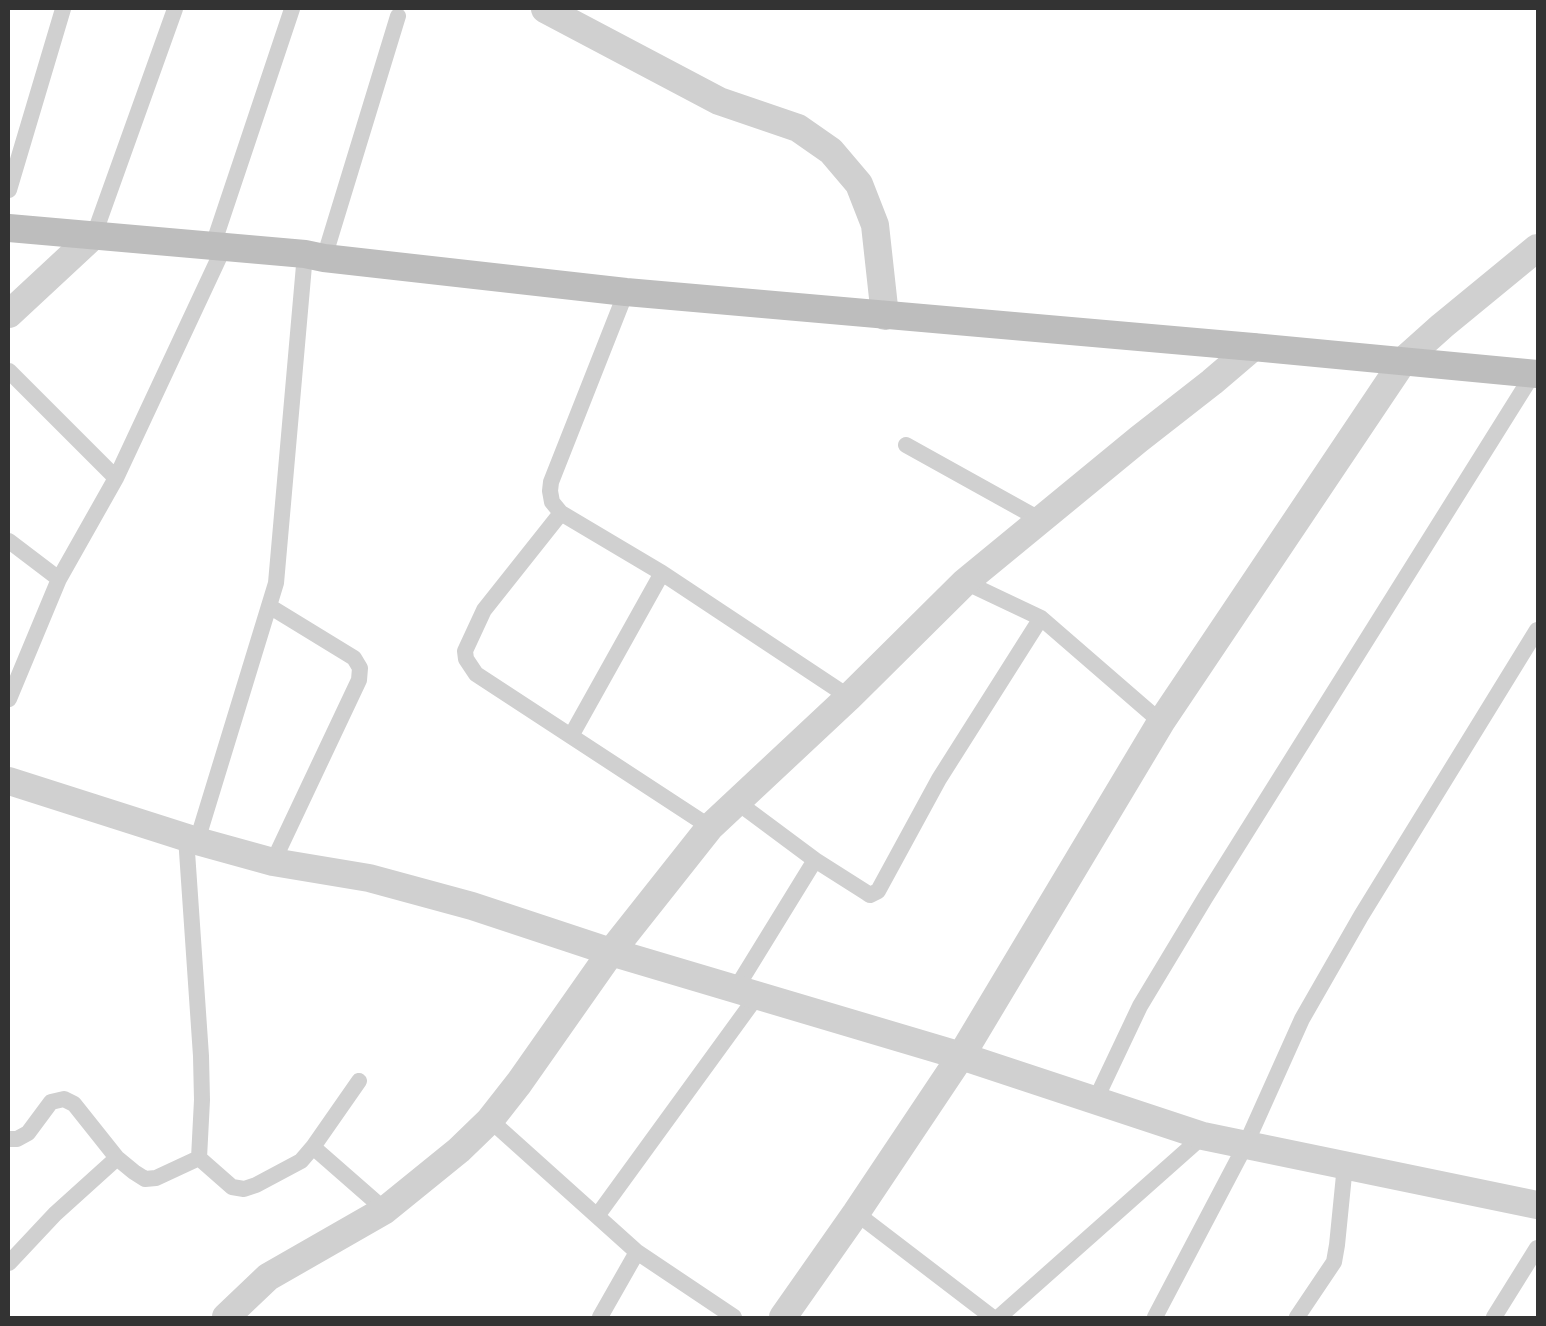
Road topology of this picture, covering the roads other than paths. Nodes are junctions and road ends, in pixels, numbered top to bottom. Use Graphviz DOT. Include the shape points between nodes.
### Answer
graph roads {
  1 [pos="63,9"];
  2 [pos="175,9"];
  3 [pos="292,9"];
  4 [pos="545,9"];
  5 [pos="398,16"];
  6 [pos="9,190"];
  7 [pos="9,228"];
  8 [pos="94,235"];
  9 [pos="219,246"];
  10 [pos="1537,248"];
  11 [pos="315,256"];
  12 [pos="626,292"];
  13 [pos="9,314"];
  14 [pos="885,316"];
  15 [pos="1253,347"];
  16 [pos="1404,360"];
  17 [pos="9,371"];
  18 [pos="1535,374"];
  19 [pos="906,445"];
  20 [pos="116,478"];
  21 [pos="561,513"];
  22 [pos="1041,520"];
  23 [pos="9,541"];
  24 [pos="662,573"];
  25 [pos="59,579"];
  26 [pos="965,582"];
  27 [pos="268,606"];
  28 [pos="1041,618"];
  29 [pos="1537,630"];
  30 [pos="849,697"];
  31 [pos="9,699"];
  32 [pos="1161,722"];
  33 [pos="571,736"];
  34 [pos="9,781"];
  35 [pos="737,802"];
  36 [pos="710,827"];
  37 [pos="192,839"];
  38 [pos="815,860"];
  39 [pos="273,862"];
  40 [pos="611,952"];
  41 [pos="746,993"];
  42 [pos="961,1056"];
  43 [pos="359,1081"];
  44 [pos="1095,1101"];
  45 [pos="490,1120"];
  46 [pos="1203,1136"];
  47 [pos="9,1139"];
  48 [pos="1245,1146"];
  49 [pos="313,1147"];
  50 [pos="117,1158"];
  51 [pos="199,1158"];
  52 [pos="1345,1166"];
  53 [pos="1537,1205"];
  54 [pos="385,1210"];
  55 [pos="856,1213"];
  56 [pos="597,1216"];
  57 [pos="1537,1248"];
  58 [pos="637,1252"];
  59 [pos="9,1262"];
  60 [pos="226,1317"];
  61 [pos="600,1317"];
  62 [pos="734,1317"];
  63 [pos="783,1317"];
  64 [pos="992,1317"];
  65 [pos="999,1317"];
  66 [pos="1155,1317"];
  67 [pos="1297,1317"];
  68 [pos="1494,1317"];
  1 -- 6 [label="lane"];
  2 -- 8 [label="lane"];
  3 -- 9 [label="lane"];
  4 -- 14 [label="street" via="719,101 798,128 831,151 859,184 875,225"];
  5 -- 11 [label="lane"];
  7 -- 8 [label="street"];
  8 -- 9 [label="street"];
  8 -- 13 [label="street"];
  9 -- 11 [label="street"];
  9 -- 20 [label="lane"];
  10 -- 16 [label="street"];
  11 -- 12 [label="street"];
  11 -- 27 [label="lane" via="276,583"];
  12 -- 14 [label="street"];
  12 -- 21 [label="lane" via="551,482 552,502"];
  14 -- 15 [label="street"];
  15 -- 16 [label="street"];
  15 -- 22 [label="street"];
  16 -- 18 [label="street"];
  16 -- 32 [label="street"];
  17 -- 20 [label="lane"];
  18 -- 44 [label="lane" via="1205,898 1140,1006"];
  19 -- 22 [label="lane"];
  20 -- 25 [label="lane"];
  21 -- 24 [label="lane"];
  21 -- 33 [label="lane" via="484,610 465,651 466,659 476,674"];
  22 -- 26 [label="street"];
  23 -- 25 [label="lane"];
  24 -- 30 [label="lane"];
  24 -- 33 [label="lane"];
  25 -- 31 [label="lane"];
  26 -- 28 [label="lane"];
  26 -- 30 [label="street"];
  27 -- 37 [label="lane"];
  27 -- 39 [label="lane" via="354,658 360,668 359,680"];
  28 -- 32 [label="lane"];
  28 -- 38 [label="lane" via="939,779 878,891 870,895"];
  29 -- 48 [label="lane" via="1366,907 1307,1011"];
  30 -- 35 [label="street"];
  32 -- 42 [label="street"];
  33 -- 36 [label="lane"];
  34 -- 37 [label="street"];
  35 -- 36 [label="street"];
  35 -- 38 [label="lane"];
  36 -- 40 [label="street"];
  37 -- 39 [label="street"];
  37 -- 51 [label="lane" via="202,1100"];
  38 -- 41 [label="lane"];
  39 -- 40 [label="street" via="406,887"];
  40 -- 41 [label="street"];
  40 -- 45 [label="street"];
  41 -- 42 [label="street"];
  41 -- 56 [label="lane"];
  42 -- 44 [label="street"];
  42 -- 55 [label="street"];
  43 -- 49 [label="lane"];
  44 -- 46 [label="street"];
  45 -- 54 [label="street" via="459,1150"];
  45 -- 56 [label="lane"];
  46 -- 48 [label="street"];
  46 -- 65 [label="lane"];
  47 -- 50 [label="lane" via="28,1133 50,1102 64,1099 74,1104"];
  48 -- 52 [label="street"];
  48 -- 66 [label="lane"];
  49 -- 51 [label="lane" via="301,1161 244,1189 232,1187"];
  49 -- 54 [label="lane"];
  50 -- 51 [label="lane" via="145,1179 156,1178"];
  50 -- 59 [label="lane" via="55,1214"];
  52 -- 53 [label="street"];
  52 -- 67 [label="lane" via="1334,1262"];
  54 -- 60 [label="street" via="268,1276"];
  55 -- 63 [label="street"];
  55 -- 64 [label="lane"];
  56 -- 58 [label="lane"];
  57 -- 68 [label="lane"];
  58 -- 61 [label="lane"];
  58 -- 62 [label="lane"];
}
